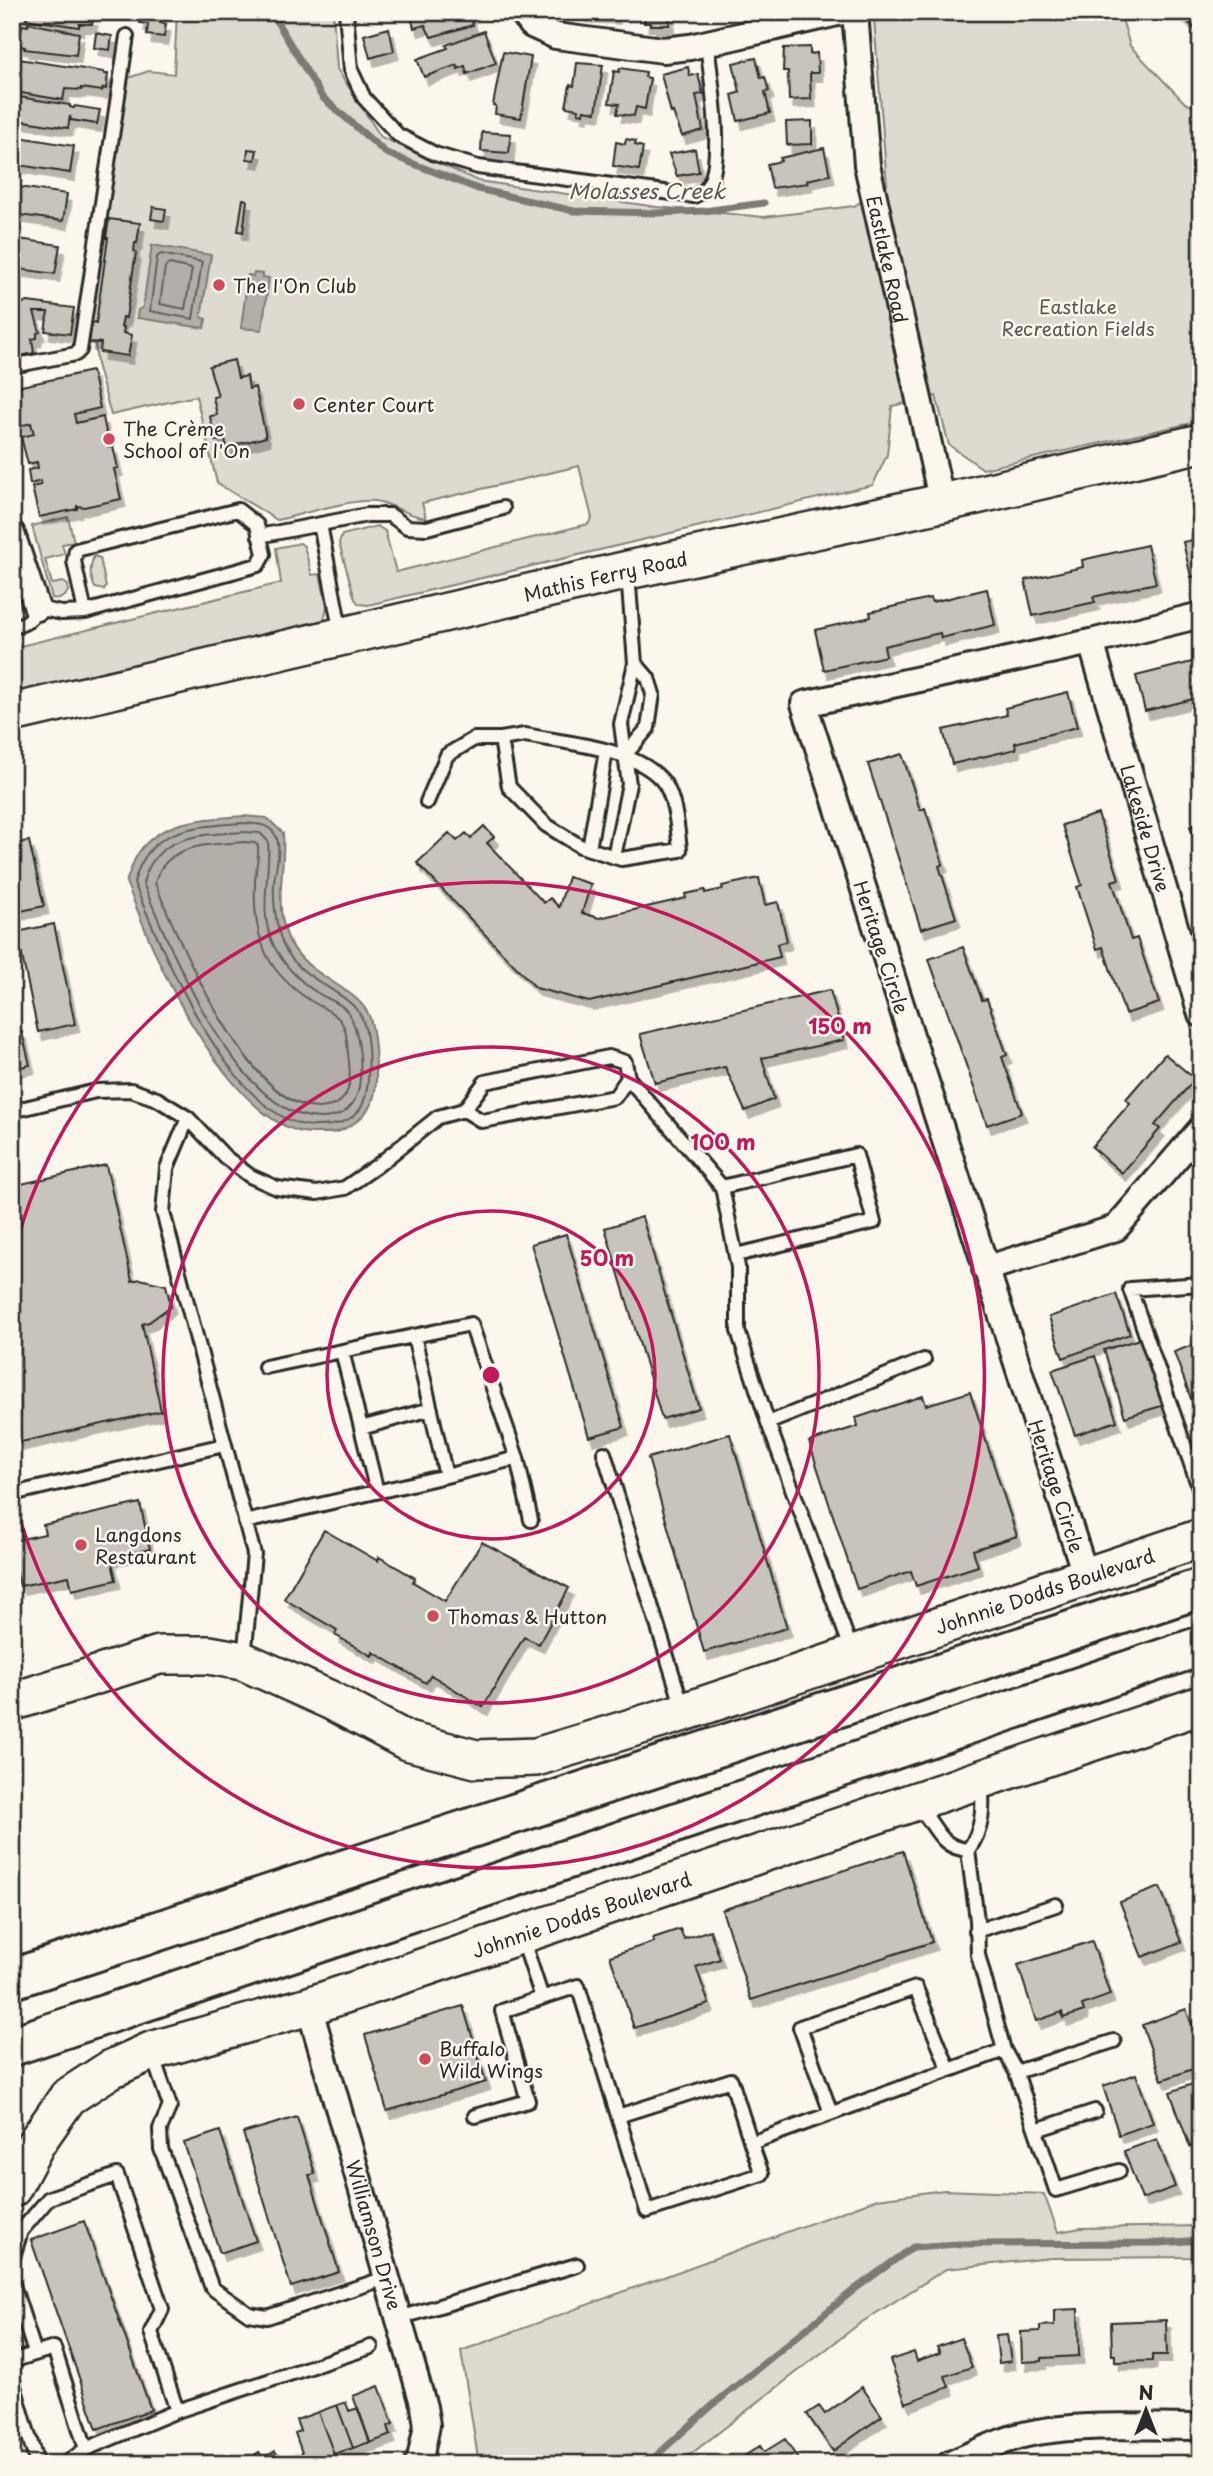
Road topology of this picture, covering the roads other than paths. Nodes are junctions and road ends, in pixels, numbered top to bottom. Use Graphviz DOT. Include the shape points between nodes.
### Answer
graph roads {
  1 [pos="346,12"];
  2 [pos="522,12"];
  3 [pos="842,12"];
  4 [pos="855,12"];
  5 [pos="127,36"];
  6 [pos="707,43"];
  7 [pos="12,366"];
  8 [pos="1201,443"];
  9 [pos="942,503"];
  10 [pos="503,508"];
  11 [pos="320,524"];
  12 [pos="12,534"];
  13 [pos="260,536"];
  14 [pos="628,570"];
  15 [pos="37,608"];
  16 [pos="85,612"];
  17 [pos="1201,615"];
  18 [pos="12,627"];
  19 [pos="342,636"];
  20 [pos="1091,642"];
  21 [pos="635,663"];
  22 [pos="12,713"];
  23 [pos="501,739"];
  24 [pos="606,751"];
  25 [pos="625,755"];
  26 [pos="427,802"];
  27 [pos="589,849"];
  28 [pos="614,857"];
  29 [pos="1201,1014"];
  30 [pos="628,1078"];
  31 [pos="464,1110"];
  32 [pos="12,1111"];
  33 [pos="187,1118"];
  34 [pos="1201,1129"];
  35 [pos="722,1187"];
  36 [pos="736,1255"];
  37 [pos="985,1269"];
  38 [pos="1201,1284"];
  39 [pos="414,1336"];
  40 [pos="342,1351"];
  41 [pos="924,1360"];
  42 [pos="265,1367"];
  43 [pos="431,1409"];
  44 [pos="768,1423"];
  45 [pos="361,1428"];
  46 [pos="224,1445"];
  47 [pos="604,1453"];
  48 [pos="517,1458"];
  49 [pos="1198,1473"];
  50 [pos="446,1476"];
  51 [pos="377,1492"];
  52 [pos="12,1493"];
  53 [pos="1201,1493"];
  54 [pos="531,1520"];
  55 [pos="245,1522"];
  56 [pos="1201,1538"];
  57 [pos="1086,1577"];
  58 [pos="1201,1588"];
  59 [pos="1201,1646"];
  60 [pos="853,1655"];
  61 [pos="243,1661"];
  62 [pos="12,1702"];
  63 [pos="684,1712"];
  64 [pos="1197,1715"];
  65 [pos="981,1778"];
  66 [pos="911,1802"];
  67 [pos="968,1850"];
  68 [pos="1056,1905"];
  69 [pos="976,1931"];
  70 [pos="521,1934"];
  71 [pos="12,1979"];
  72 [pos="542,1998"];
  73 [pos="309,2006"];
  74 [pos="1114,2041"];
  75 [pos="12,2046"];
  76 [pos="1004,2050"];
  77 [pos="151,2051"];
  78 [pos="949,2070"];
  79 [pos="1016,2072"];
  80 [pos="1095,2111"];
  81 [pos="831,2113"];
  82 [pos="475,2116"];
  83 [pos="618,2116"];
  84 [pos="1036,2130"];
  85 [pos="751,2143"];
  86 [pos="1119,2171"];
  87 [pos="14,2183"];
  88 [pos="12,2260"];
  89 [pos="577,2265"];
  90 [pos="389,2277"];
  91 [pos="12,2282"];
  92 [pos="399,2318"];
  93 [pos="370,2347"];
  94 [pos="35,2353"];
  95 [pos="12,2361"];
  96 [pos="12,2379"];
  97 [pos="177,2411"];
  98 [pos="1201,2427"];
  99 [pos="86,2449"];
  100 [pos="37,2464"];
  101 [pos="65,2464"];
  102 [pos="417,2464"];
  103 [pos="950,2464"];
  1 -- 6 [label="lane" via="351,70 364,97 398,135 435,154 478,167 694,196 707,189 715,170"];
  2 -- 6 [label="street" via="532,25 556,36 663,50"];
  3 -- 6 [label="street"];
  4 -- 9 [label="street, Eastlake Road" via="867,165"];
  5 -- 7 [label="lane" via="80,350"];
  8 -- 9 [label="street, Mathis Ferry Road"];
  9 -- 14 [label="street, Mathis Ferry Road"];
  10 -- 11 [label="lane" via="427,528 407,527 390,514"];
  11 -- 13 [label="lane"];
  11 -- 19 [label="lane"];
  12 -- 15 [label="street"];
  13 -- 16 [label="lane" via="264,554 258,565"];
  13 -- 16 [label="lane" via="257,525 238,510 76,550 74,561"];
  14 -- 19 [label="street, Mathis Ferry Road"];
  14 -- 21 [label="lane"];
  15 -- 16 [label="lane"];
  15 -- 18 [label="lane" via="35,617"];
  17 -- 20 [label="street, Heritage Circle"];
  19 -- 22 [label="street, Mathis Ferry Road"];
  20 -- 29 [label="street, Lakeside Drive"];
  20 -- 37 [label="street, Heritage Circle" via="804,704"];
  21 -- 25 [label="lane" via="621,724"];
  21 -- 25 [label="lane" via="648,678 653,694 648,728"];
  23 -- 24 [label="lane" via="525,734"];
  23 -- 26 [label="lane" via="474,739 447,755"];
  23 -- 27 [label="lane" via="509,787 546,825"];
  24 -- 25 [label="lane"];
  24 -- 27 [label="lane"];
  25 -- 28 [label="lane" via="629,785"];
  25 -- 28 [label="lane" via="662,779 677,815 680,850"];
  27 -- 28 [label="lane"];
  30 -- 31 [label="lane" via="615,1097 482,1121"];
  30 -- 31 [label="lane" via="625,1062 609,1057 485,1082"];
  30 -- 35 [label="lane"];
  31 -- 33 [label="lane" via="438,1117 345,1188 317,1194 277,1188 250,1176"];
  32 -- 33 [label="lane" via="96,1091 131,1090"];
  33 -- 46 [label="lane" via="167,1168 163,1212"];
  34 -- 37 [label="street" via="1116,1228"];
  35 -- 36 [label="lane"];
  35 -- 36 [label="lane" via="856,1155 874,1222"];
  36 -- 44 [label="lane" via="738,1331"];
  37 -- 57 [label="street, Heritage Circle"];
  38 -- 49 [label="lane" via="1130,1289"];
  39 -- 40 [label="lane"];
  39 -- 43 [label="lane"];
  39 -- 48 [label="lane" via="471,1324"];
  40 -- 42 [label="lane"];
  40 -- 45 [label="lane"];
  41 -- 44 [label="lane"];
  43 -- 45 [label="lane"];
  43 -- 50 [label="lane"];
  44 -- 60 [label="lane"];
  45 -- 51 [label="lane"];
  46 -- 52 [label="lane"];
  46 -- 55 [label="lane"];
  47 -- 63 [label="lane"];
  48 -- 50 [label="lane"];
  48 -- 54 [label="lane"];
  49 -- 53 [label="lane"];
  50 -- 51 [label="lane"];
  51 -- 55 [label="lane"];
  55 -- 61 [label="lane" via="254,1554"];
  56 -- 57 [label="street, Johnnie Dodds Boulevard"];
  57 -- 60 [label="street, Johnnie Dodds Boulevard"];
  58 -- 71 [label="highway"];
  59 -- 75 [label="highway"];
  60 -- 63 [label="street, Johnnie Dodds Boulevard"];
  61 -- 62 [label="street, Johnnie Dodds Boulevard" via="209,1655 159,1655"];
  61 -- 63 [label="street, Johnnie Dodds Boulevard" via="407,1741 476,1759 536,1756"];
  64 -- 65 [label="street, Johnnie Dodds Boulevard"];
  65 -- 66 [label="street, Johnnie Dodds Boulevard"];
  65 -- 67 [label="lane" via="983,1806 977,1837"];
  66 -- 67 [label="lane" via="946,1842 955,1849"];
  66 -- 70 [label="street, Johnnie Dodds Boulevard"];
  67 -- 69 [label="lane"];
  68 -- 69 [label="lane"];
  69 -- 76 [label="lane" via="978,1955"];
  70 -- 72 [label="lane"];
  70 -- 73 [label="street, Johnnie Dodds Boulevard"];
  72 -- 82 [label="lane" via="502,2011 528,2101"];
  72 -- 83 [label="lane" via="578,1986"];
  73 -- 77 [label="street, Johnnie Dodds Boulevard"];
  73 -- 90 [label="street, Williamson Drive"];
  74 -- 79 [label="lane"];
  76 -- 78 [label="lane"];
  76 -- 79 [label="lane"];
  77 -- 87 [label="street, Johnnie Dodds Boulevard" via="111,2069 68,2097"];
  77 -- 90 [label="lane" via="170,2106 160,2129 161,2149 212,2288 249,2315 267,2317"];
  78 -- 81 [label="lane"];
  78 -- 81 [label="lane" via="916,1988 800,2027"];
  79 -- 84 [label="lane"];
  80 -- 84 [label="lane"];
  81 -- 85 [label="lane"];
  83 -- 85 [label="lane" via="731,2080"];
  83 -- 85 [label="lane" via="647,2211 762,2174"];
  84 -- 86 [label="lane" via="1056,2190"];
  88 -- 97 [label="lane" via="21,2231 49,2198 117,2175 162,2309 151,2332"];
  89 -- 92 [label="lane"];
  90 -- 92 [label="street, Williamson Drive"];
  91 -- 94 [label="lane"];
  92 -- 102 [label="street, Williamson Drive" via="427,2425"];
  93 -- 97 [label="lane"];
  94 -- 95 [label="lane"];
  94 -- 99 [label="lane" via="54,2348"];
  96 -- 100 [label="lane"];
  97 -- 99 [label="lane"];
  98 -- 103 [label="street" via="1081,2427 1035,2432"];
  99 -- 101 [label="lane"];
}
